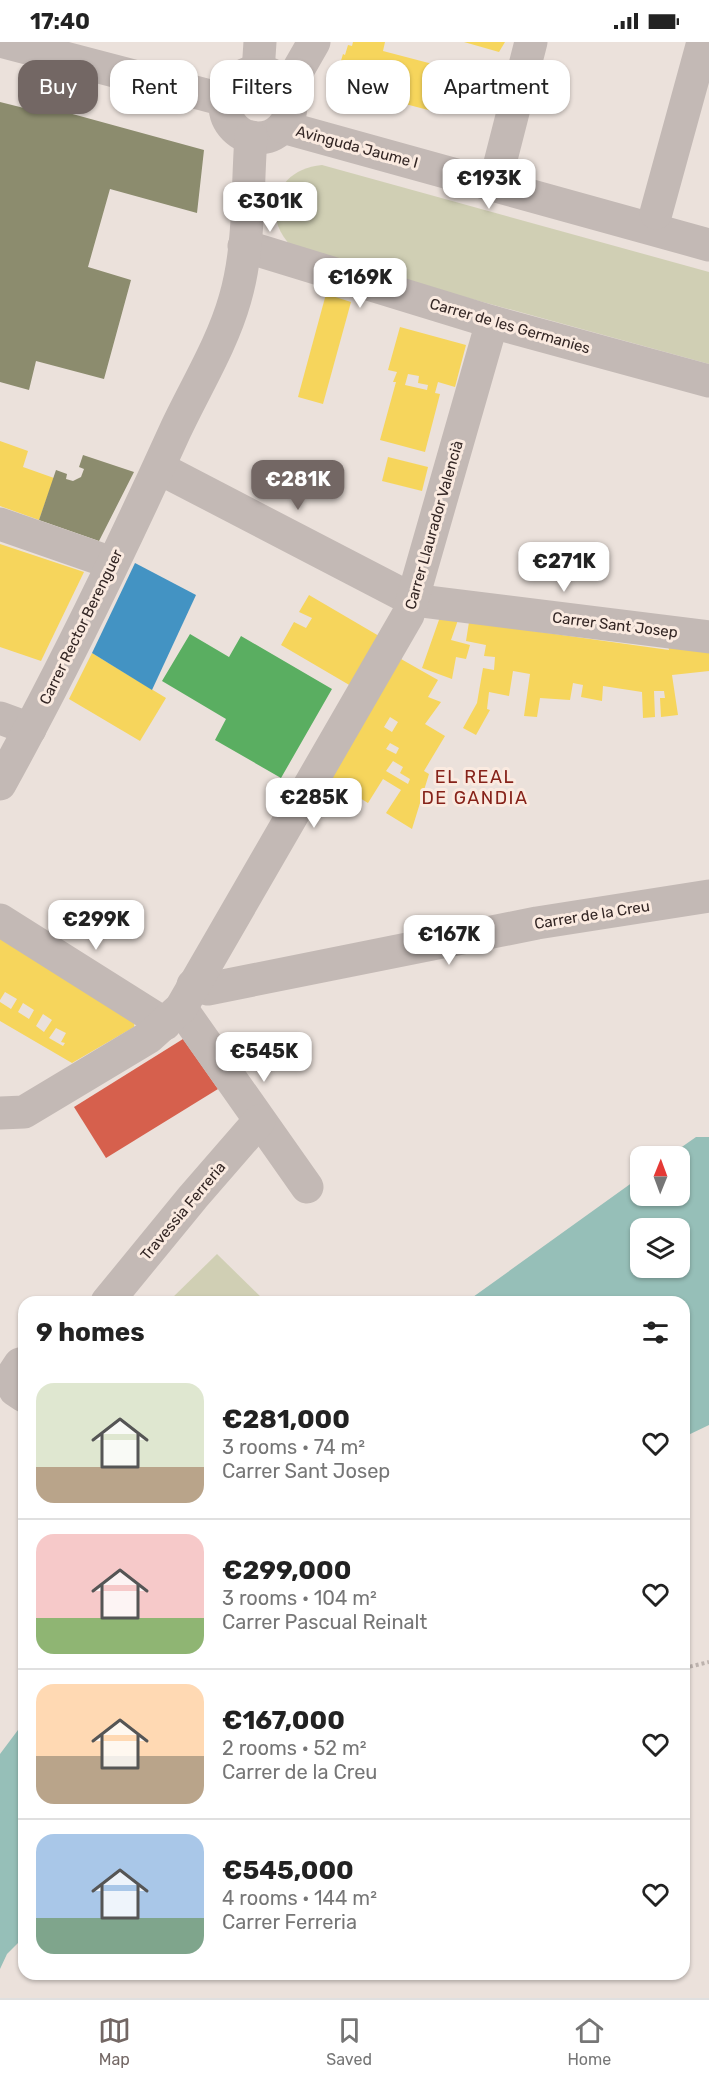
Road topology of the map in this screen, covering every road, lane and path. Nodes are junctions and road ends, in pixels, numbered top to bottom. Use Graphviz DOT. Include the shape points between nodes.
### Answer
graph roads {
  1 [pos="4,42"];
  2 [pos="314,42"];
  3 [pos="531,42"];
  4 [pos="703,42"];
  5 [pos="304,60"];
  6 [pos="210,96"];
  7 [pos="314,101"];
  8 [pos="314,101"];
  9 [pos="227,114"];
  10 [pos="271,114"];
  11 [pos="251,137"];
  12 [pos="499,167"];
  13 [pos="656,213"];
  14 [pos="709,228"];
  15 [pos="709,245"];
  16 [pos="244,246"];
  17 [pos="492,322"];
  18 [pos="709,381"];
  19 [pos="159,468"];
  20 [pos="0,524"];
  21 [pos="112,563"];
  22 [pos="414,600"];
  23 [pos="709,637"];
  24 [pos="0,718"];
  25 [pos="30,729"];
  26 [pos="0,784"];
  27 [pos="709,896"];
  28 [pos="0,920"];
  29 [pos="180,1006"];
  30 [pos="0,1113"];
  31 [pos="259,1121"];
  32 [pos="307,1187"];
  33 [pos="112,1296"];
  34 [pos="709,1662"];
  35 [pos="690,1667"];
  1 -- 6 [label="street"];
  2 -- 5 [label="street"];
  3 -- 12 [label="street"];
  4 -- 13 [label="street"];
  7 -- 12 [label="street, Avinguda Jaume I"];
  8 -- 15 [label="street, Avinguda Jaume I"];
  9 -- 11 [label="street" via="234,128"];
  10 -- 11 [label="street" via="268,136"];
  11 -- 16 [label="street, Carrer Rector Berenguer"];
  12 -- 13 [label="street, Avinguda Jaume I"];
  13 -- 14 [label="street, Avinguda Jaume I"];
  16 -- 17 [label="street, Carrer de les Germanies"];
  16 -- 19 [label="street, Carrer Rector Berenguer" via="229,318"];
  17 -- 18 [label="street, Carrer de les Germanies"];
  17 -- 22 [label="street, Carrer Llaurador Valencià"];
  19 -- 21 [label="street, Carrer Rector Berenguer"];
  19 -- 22 [label="street, Carrer Sant Josep"];
  20 -- 21 [label="street"];
  21 -- 25 [label="street, Carrer Rector Berenguer"];
  22 -- 23 [label="street, Carrer Sant Josep"];
  22 -- 29 [label="street, Carrer Llaurador Valencià"];
  24 -- 25 [label="street"];
  25 -- 26 [label="street, Carrer Rector Berenguer"];
  27 -- 29 [label="street, Carrer de la Creu" via="537,923 208,988"];
  28 -- 29 [label="street"];
  29 -- 30 [label="street" via="149,1037 24,1112"];
  29 -- 31 [label="street"];
  31 -- 32 [label="street"];
  31 -- 33 [label="street, Travessia Ferreria"];
  34 -- 35 [label="path"];
}
